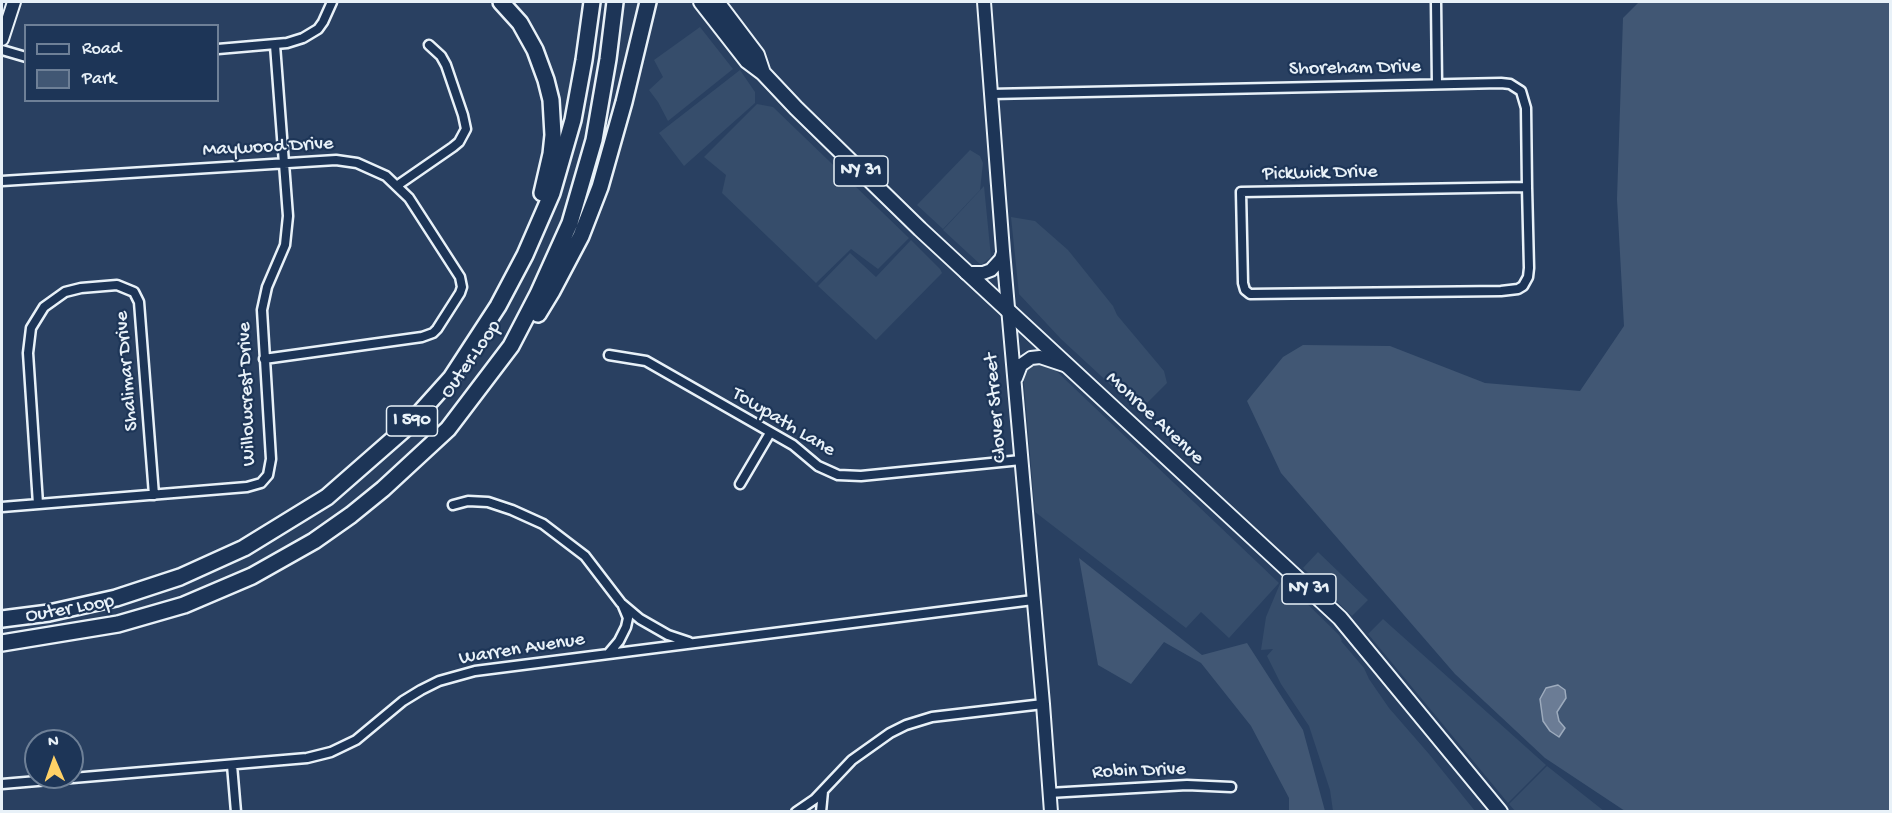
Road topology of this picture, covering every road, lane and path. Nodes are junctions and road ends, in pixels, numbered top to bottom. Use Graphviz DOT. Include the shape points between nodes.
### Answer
graph roads {
  1 [pos="14,2"];
  2 [pos="332,2"];
  3 [pos="501,2"];
  4 [pos="592,2"];
  5 [pos="615,2"];
  6 [pos="648,2"];
  7 [pos="654,2"];
  8 [pos="701,2"];
  9 [pos="717,2"];
  10 [pos="984,2"];
  11 [pos="1436,2"];
  12 [pos="640,33"];
  13 [pos="2,39"];
  14 [pos="275,45"];
  15 [pos="429,45"];
  16 [pos="219,49"];
  17 [pos="2,50"];
  18 [pos="24,56"];
  19 [pos="763,73"];
  20 [pos="1437,84"];
  21 [pos="991,93"];
  22 [pos="284,163"];
  23 [pos="2,181"];
  24 [pos="398,185"];
  25 [pos="1527,187"];
  26 [pos="1003,251"];
  27 [pos="525,255"];
  28 [pos="966,273"];
  29 [pos="1523,286"];
  30 [pos="1009,312"];
  31 [pos="511,346"];
  32 [pos="609,355"];
  33 [pos="264,359"];
  34 [pos="1069,367"];
  35 [pos="1015,382"];
  36 [pos="770,434"];
  37 [pos="1021,460"];
  38 [pos="740,484"];
  39 [pos="154,495"];
  40 [pos="38,504"];
  41 [pos="453,506"];
  42 [pos="2,507"];
  43 [pos="1033,600"];
  44 [pos="621,603"];
  45 [pos="2,619"];
  46 [pos="693,643"];
  47 [pos="2,644"];
  48 [pos="608,654"];
  49 [pos="1043,704"];
  50 [pos="232,765"];
  51 [pos="2,784"];
  52 [pos="1231,787"];
  53 [pos="824,789"];
  54 [pos="1049,793"];
  55 [pos="236,812"];
  56 [pos="796,812"];
  57 [pos="821,812"];
  58 [pos="1051,812"];
  59 [pos="1500,812"];
  1 -- 13 [label="main road"];
  2 -- 14 [label="street" via="323,22 311,34"];
  3 -- 27 [label="highway" via="536,50 553,120 551,154"];
  4 -- 27 [label="highway, Outer Loop / I 590" via="573,120 552,193"];
  5 -- 31 [label="highway, Outer Loop / I 590" via="594,140 570,223"];
  6 -- 12 [label="highway"];
  7 -- 12 [label="highway"];
  8 -- 19 [label="main road, Monroe Avenue / NY 31" via="747,61"];
  9 -- 19 [label="main road, Monroe Avenue / NY 31" via="757,55"];
  10 -- 21 [label="main road, Clover Street"];
  11 -- 20 [label="street"];
  12 -- 31 [label="highway" via="600,187 581,236 531,326"];
  14 -- 16 [label="street"];
  14 -- 22 [label="street, Willowcrest Drive"];
  15 -- 24 [label="street" via="446,65 466,129 453,147"];
  17 -- 18 [label="street"];
  19 -- 28 [label="main road, Monroe Avenue / NY 31"];
  20 -- 21 [label="street, Shoreham Drive"];
  20 -- 25 [label="street, Shoreham Drive" via="1501,83 1521,91 1526,108"];
  21 -- 26 [label="main road, Clover Street"];
  22 -- 23 [label="street, Maywood Drive"];
  22 -- 24 [label="street, Maywood Drive" via="346,160 375,169"];
  22 -- 33 [label="street, Willowcrest Drive" via="287,229 262,303"];
  24 -- 33 [label="street, Maywood Drive" via="462,283 460,293 437,329 422,337"];
  25 -- 29 [label="street, Shoreham Drive" via="1529,271"];
  25 -- 29 [label="street, Pickwick Drive" via="1241,192 1244,286 1250,294 1502,291"];
  26 -- 28 [label="main road" via="991,270"];
  26 -- 30 [label="main road, Clover Street"];
  27 -- 45 [label="highway, Outer Loop / I 590" via="498,306 451,378 407,427 327,497 244,548 180,577 116,598"];
  28 -- 30 [label="main road, Monroe Avenue / NY 31"];
  30 -- 34 [label="main road, Monroe Avenue / NY 31"];
  30 -- 35 [label="main road, Clover Street"];
  31 -- 47 [label="highway, Outer Loop / I 590" via="448,429 383,489 314,541 252,576 184,605 118,624"];
  32 -- 36 [label="street, Towpath Lane" via="646,361"];
  33 -- 39 [label="street, Willowcrest Drive" via="271,459 265,480 247,487"];
  34 -- 35 [label="main road" via="1040,357 1031,358 1021,366"];
  34 -- 59 [label="main road, Monroe Avenue / NY 31" via="1340,618"];
  35 -- 37 [label="main road, Clover Street"];
  36 -- 37 [label="street, Towpath Lane" via="793,445 818,466 851,477"];
  36 -- 38 [label="street"];
  37 -- 43 [label="main road, Clover Street"];
  39 -- 40 [label="street, Willowcrest Drive"];
  39 -- 40 [label="street, Shalimar Drive" via="139,302 134,292 117,285 65,292 44,307 32,328 28,353"];
  40 -- 42 [label="street, Willowcrest Drive"];
  41 -- 44 [label="street" via="468,501 488,502 543,524 585,556"];
  43 -- 46 [label="street, Warren Avenue"];
  43 -- 49 [label="main road, Clover Street"];
  44 -- 46 [label="street" via="668,635"];
  44 -- 48 [label="street" via="628,618 626,627"];
  46 -- 48 [label="street, Warren Avenue"];
  48 -- 50 [label="street, Warren Avenue" via="459,675 413,694 363,736 331,752"];
  49 -- 53 [label="street" via="914,722 867,748"];
  49 -- 54 [label="main road, Clover Street"];
  50 -- 51 [label="street, Warren Avenue"];
  50 -- 55 [label="street"];
  52 -- 54 [label="street, Robin Drive" via="1187,785"];
  53 -- 56 [label="street"];
  53 -- 57 [label="street"];
  54 -- 58 [label="main road, Clover Street"];
}
